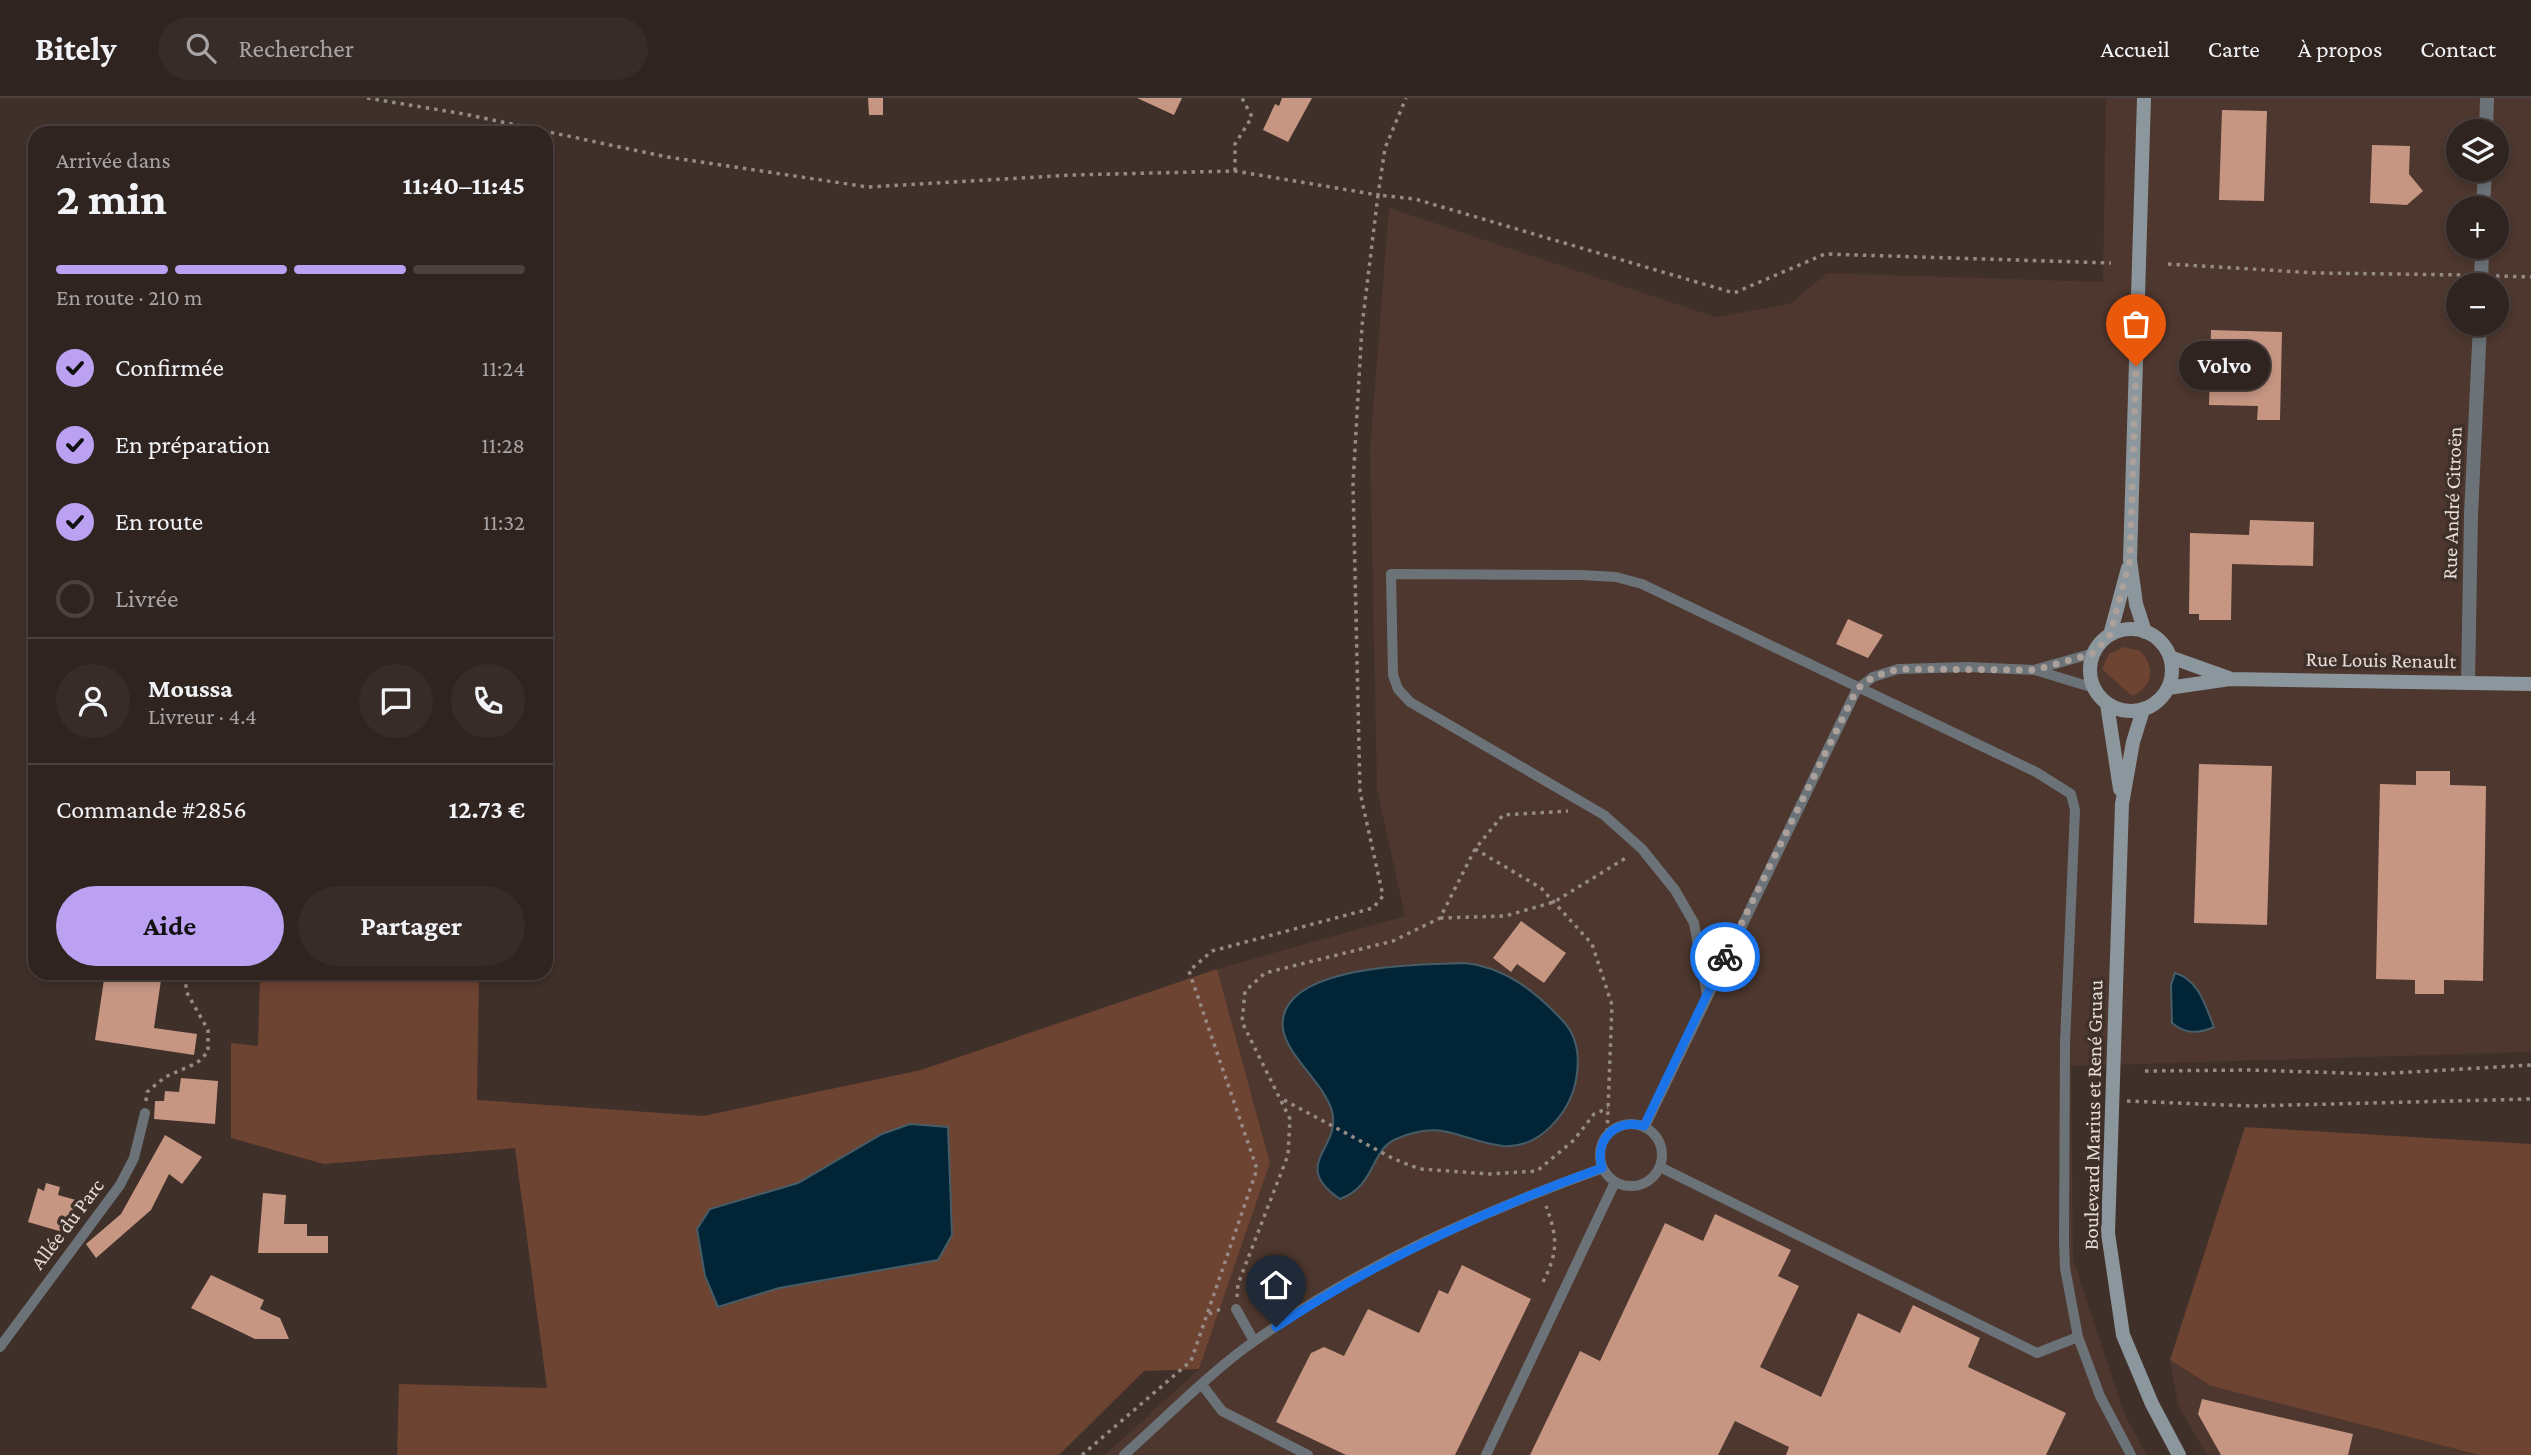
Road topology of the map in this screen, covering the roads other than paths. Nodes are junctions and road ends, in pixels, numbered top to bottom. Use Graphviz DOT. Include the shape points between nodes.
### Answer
graph roads {
  1 [pos="2144,98"];
  2 [pos="2487,98"];
  3 [pos="2486,119"];
  4 [pos="2479,336"];
  5 [pos="2130,560"];
  6 [pos="2145,632"];
  7 [pos="2110,635"];
  8 [pos="2094,653"];
  9 [pos="2170,657"];
  10 [pos="2035,670"];
  11 [pos="2230,679"];
  12 [pos="2469,683"];
  13 [pos="2531,684"];
  14 [pos="2094,688"];
  15 [pos="2168,688"];
  16 [pos="1857,689"];
  17 [pos="2107,704"];
  18 [pos="2143,710"];
  19 [pos="2122,804"];
  20 [pos="1707,995"];
  21 [pos="145,1113"];
  22 [pos="1644,1126"];
  23 [pos="1660,1167"];
  24 [pos="1602,1168"];
  25 [pos="1615,1182"];
  26 [pos="1236,1309"];
  27 [pos="2078,1337"];
  28 [pos="1254,1341"];
  29 [pos="0,1348"];
  30 [pos="1203,1386"];
  31 [pos="1124,1455"];
  32 [pos="1308,1455"];
  33 [pos="1486,1455"];
  34 [pos="2131,1455"];
  35 [pos="2179,1455"];
  1 -- 5 [label="main road"];
  2 -- 3 [label="street"];
  4 -- 12 [label="street, Rue André Citroën"];
  5 -- 6 [label="main road"];
  5 -- 7 [label="main road"];
  6 -- 7 [label="main road" via="2133,629"];
  6 -- 9 [label="main road" via="2160,642"];
  7 -- 8 [label="main road"];
  8 -- 10 [label="lane"];
  8 -- 14 [label="main road" via="2090,665"];
  9 -- 11 [label="main road, Rue Louis Renault"];
  9 -- 15 [label="main road"];
  10 -- 14 [label="lane"];
  10 -- 16 [label="lane" via="1898,669 1873,677"];
  11 -- 12 [label="main road, Rue Louis Renault"];
  11 -- 15 [label="main road, Rue Louis Renault"];
  12 -- 13 [label="main road, Rue Louis Renault"];
  14 -- 17 [label="main road"];
  15 -- 18 [label="main road"];
  16 -- 20 [label="lane"];
  16 -- 20 [label="lane" via="1642,584 1616,577 1391,574 1393,675 1398,689 1410,702 1604,816 1642,849 1694,923"];
  16 -- 27 [label="lane" via="2036,772 2071,794 2075,810 2065,1043 2064,1243"];
  17 -- 18 [label="main road"];
  17 -- 19 [label="main road, Boulevard Marius et René Gruau"];
  18 -- 19 [label="main road, Boulevard Marius et René Gruau"];
  19 -- 35 [label="main road, Boulevard Marius et René Gruau" via="2108,1233 2123,1335"];
  20 -- 22 [label="lane"];
  21 -- 29 [label="lane, Allée du Parc" via="134,1158 120,1185"];
  22 -- 23 [label="lane" via="1658,1139"];
  22 -- 24 [label="lane" via="1624,1124 1607,1135 1600,1151"];
  23 -- 25 [label="lane" via="1646,1182"];
  23 -- 27 [label="lane" via="2037,1353"];
  24 -- 25 [label="lane"];
  24 -- 28 [label="lane" via="1426,1241 1342,1284"];
  25 -- 33 [label="lane"];
  26 -- 28 [label="lane"];
  27 -- 34 [label="lane" via="2100,1396"];
  28 -- 30 [label="lane"];
  30 -- 31 [label="lane"];
  30 -- 32 [label="lane" via="1222,1411"];
}
